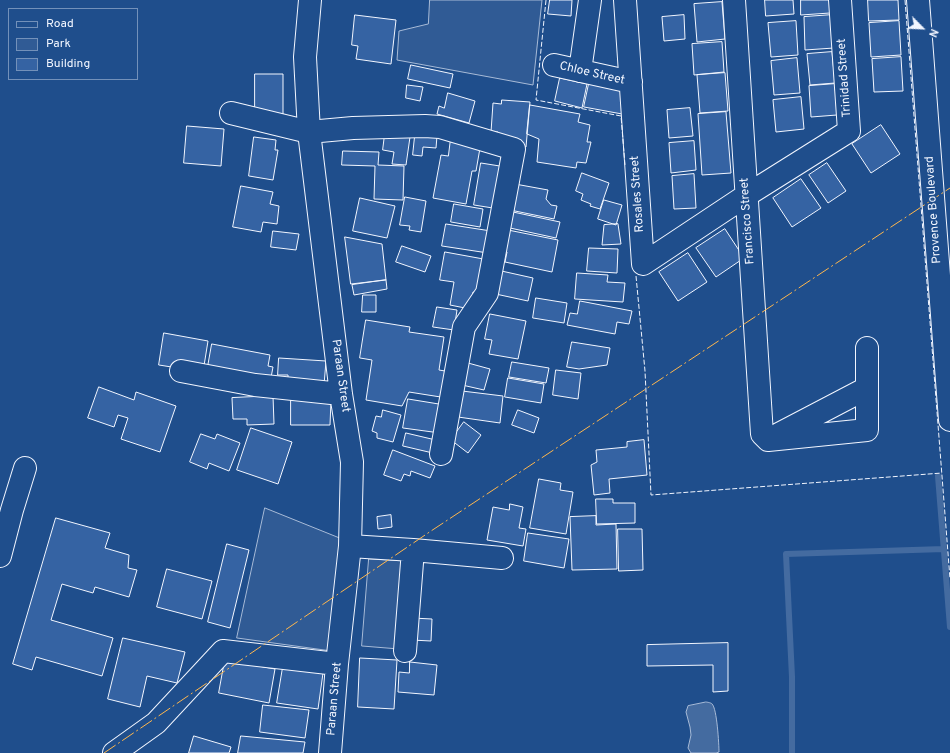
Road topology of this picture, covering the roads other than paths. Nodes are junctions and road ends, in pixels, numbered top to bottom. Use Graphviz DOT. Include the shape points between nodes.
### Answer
graph roads {
  1 [pos="310,0"];
  2 [pos="590,0"];
  3 [pos="625,0"];
  4 [pos="734,0"];
  5 [pos="840,0"];
  6 [pos="918,0"];
  7 [pos="554,65"];
  8 [pos="580,71"];
  9 [pos="631,82"];
  10 [pos="230,113"];
  11 [pos="309,132"];
  12 [pos="746,195"];
  13 [pos="866,348"];
  14 [pos="181,371"];
  15 [pos="867,388"];
  16 [pos="341,394"];
  17 [pos="950,420"];
  18 [pos="768,440"];
  19 [pos="441,454"];
  20 [pos="25,468"];
  21 [pos="6,508"];
  22 [pos="350,546"];
  23 [pos="413,550"];
  24 [pos="0,556"];
  25 [pos="502,558"];
  26 [pos="405,651"];
  27 [pos="337,664"];
  28 [pos="114,753"];
  29 [pos="330,753"];
  1 -- 11 [label="street, Paraan Street" via="305,57"];
  2 -- 8 [label="street"];
  3 -- 9 [label="street, Rosales Street"];
  4 -- 12 [label="street, Francisco Street"];
  5 -- 12 [label="street, Trinidad Street" via="848,131"];
  6 -- 17 [label="street, Provence Boulevard"];
  7 -- 8 [label="street, Chloe Street"];
  8 -- 9 [label="street, Chloe Street"];
  9 -- 12 [label="street, Rosales Street" via="636,267"];
  10 -- 11 [label="street"];
  11 -- 16 [label="street, Paraan Street"];
  11 -- 19 [label="street" via="354,128 440,127 514,150 486,293 464,327"];
  12 -- 18 [label="street, Francisco Street" via="762,434"];
  13 -- 15 [label="street"];
  14 -- 16 [label="street" via="255,385"];
  15 -- 18 [label="street"];
  15 -- 18 [label="street" via="866,430"];
  16 -- 22 [label="street, Paraan Street" via="352,462"];
  20 -- 21 [label="street"];
  21 -- 24 [label="street"];
  22 -- 23 [label="street"];
  22 -- 27 [label="street, Paraan Street"];
  23 -- 25 [label="street"];
  23 -- 26 [label="street"];
  27 -- 28 [label="street" via="223,651 156,724"];
  27 -- 29 [label="street, Paraan Street"];
}
